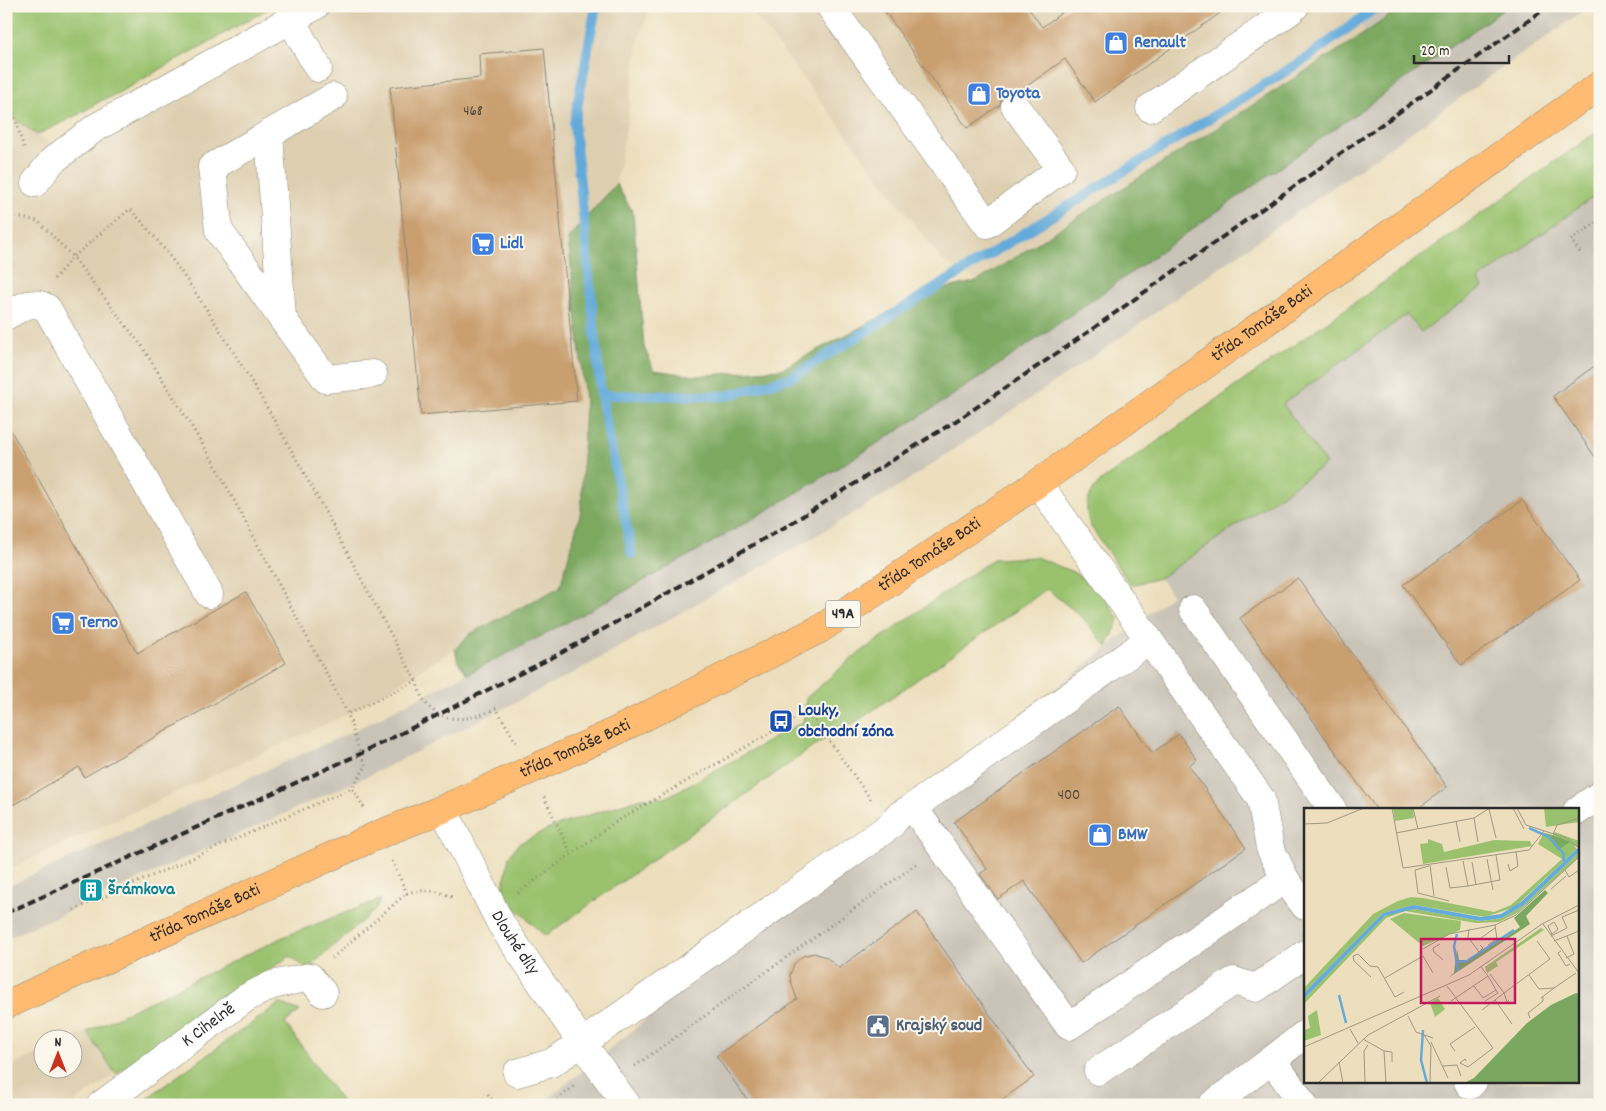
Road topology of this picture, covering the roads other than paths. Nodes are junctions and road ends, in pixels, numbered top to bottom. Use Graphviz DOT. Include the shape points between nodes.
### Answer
graph roads {
  1 [pos="315,6"];
  2 [pos="830,6"];
  3 [pos="1294,6"];
  4 [pos="291,20"];
  5 [pos="318,68"];
  6 [pos="1600,85"];
  7 [pos="333,98"];
  8 [pos="1015,106"];
  9 [pos="1150,108"];
  10 [pos="269,134"];
  11 [pos="35,183"];
  12 [pos="6,316"];
  13 [pos="282,318"];
  14 [pos="373,374"];
  15 [pos="1038,482"];
  16 [pos="209,594"];
  17 [pos="1193,609"];
  18 [pos="1148,640"];
  19 [pos="1600,795"];
  20 [pos="913,807"];
  21 [pos="1332,808"];
  22 [pos="443,809"];
  23 [pos="1578,810"];
  24 [pos="1285,879"];
  25 [pos="1304,905"];
  26 [pos="1304,955"];
  27 [pos="316,985"];
  28 [pos="6,1005"];
  29 [pos="1304,1035"];
  30 [pos="582,1043"];
  31 [pos="1272,1060"];
  32 [pos="1098,1071"];
  33 [pos="517,1074"];
  34 [pos="101,1105"];
  35 [pos="628,1105"];
  36 [pos="1212,1105"];
  37 [pos="1304,1105"];
  1 -- 4 [label="street"];
  2 -- 8 [label="street" via="987,224 1061,170"];
  3 -- 9 [label="street"];
  4 -- 5 [label="street"];
  4 -- 11 [label="street" via="95,128 52,161"];
  6 -- 15 [label="main road, třída Tomáše Bati / 49A"];
  7 -- 10 [label="street"];
  10 -- 13 [label="street"];
  10 -- 13 [label="street" via="212,167 219,231"];
  12 -- 16 [label="street" via="30,303 39,303 47,308"];
  13 -- 14 [label="street" via="326,379"];
  15 -- 18 [label="street"];
  15 -- 22 [label="main road, třída Tomáše Bati / 49A" via="820,629 606,736"];
  17 -- 21 [label="street"];
  18 -- 20 [label="street"];
  18 -- 24 [label="street" via="1261,799 1270,848"];
  19 -- 23 [label="street"];
  20 -- 24 [label="street" via="1069,1026"];
  20 -- 30 [label="street"];
  22 -- 28 [label="main road, třída Tomáše Bati / 49A" via="380,834"];
  22 -- 30 [label="street, Dlouhé díly" via="500,924"];
  24 -- 25 [label="street"];
  26 -- 32 [label="street" via="1256,988 1234,981"];
  27 -- 34 [label="street, K Cihelně" via="272,985 246,998"];
  29 -- 31 [label="street"];
  30 -- 33 [label="street" via="551,1064"];
  30 -- 35 [label="street, Dlouhé díly"];
  31 -- 36 [label="street"];
  31 -- 37 [label="street"];
}
